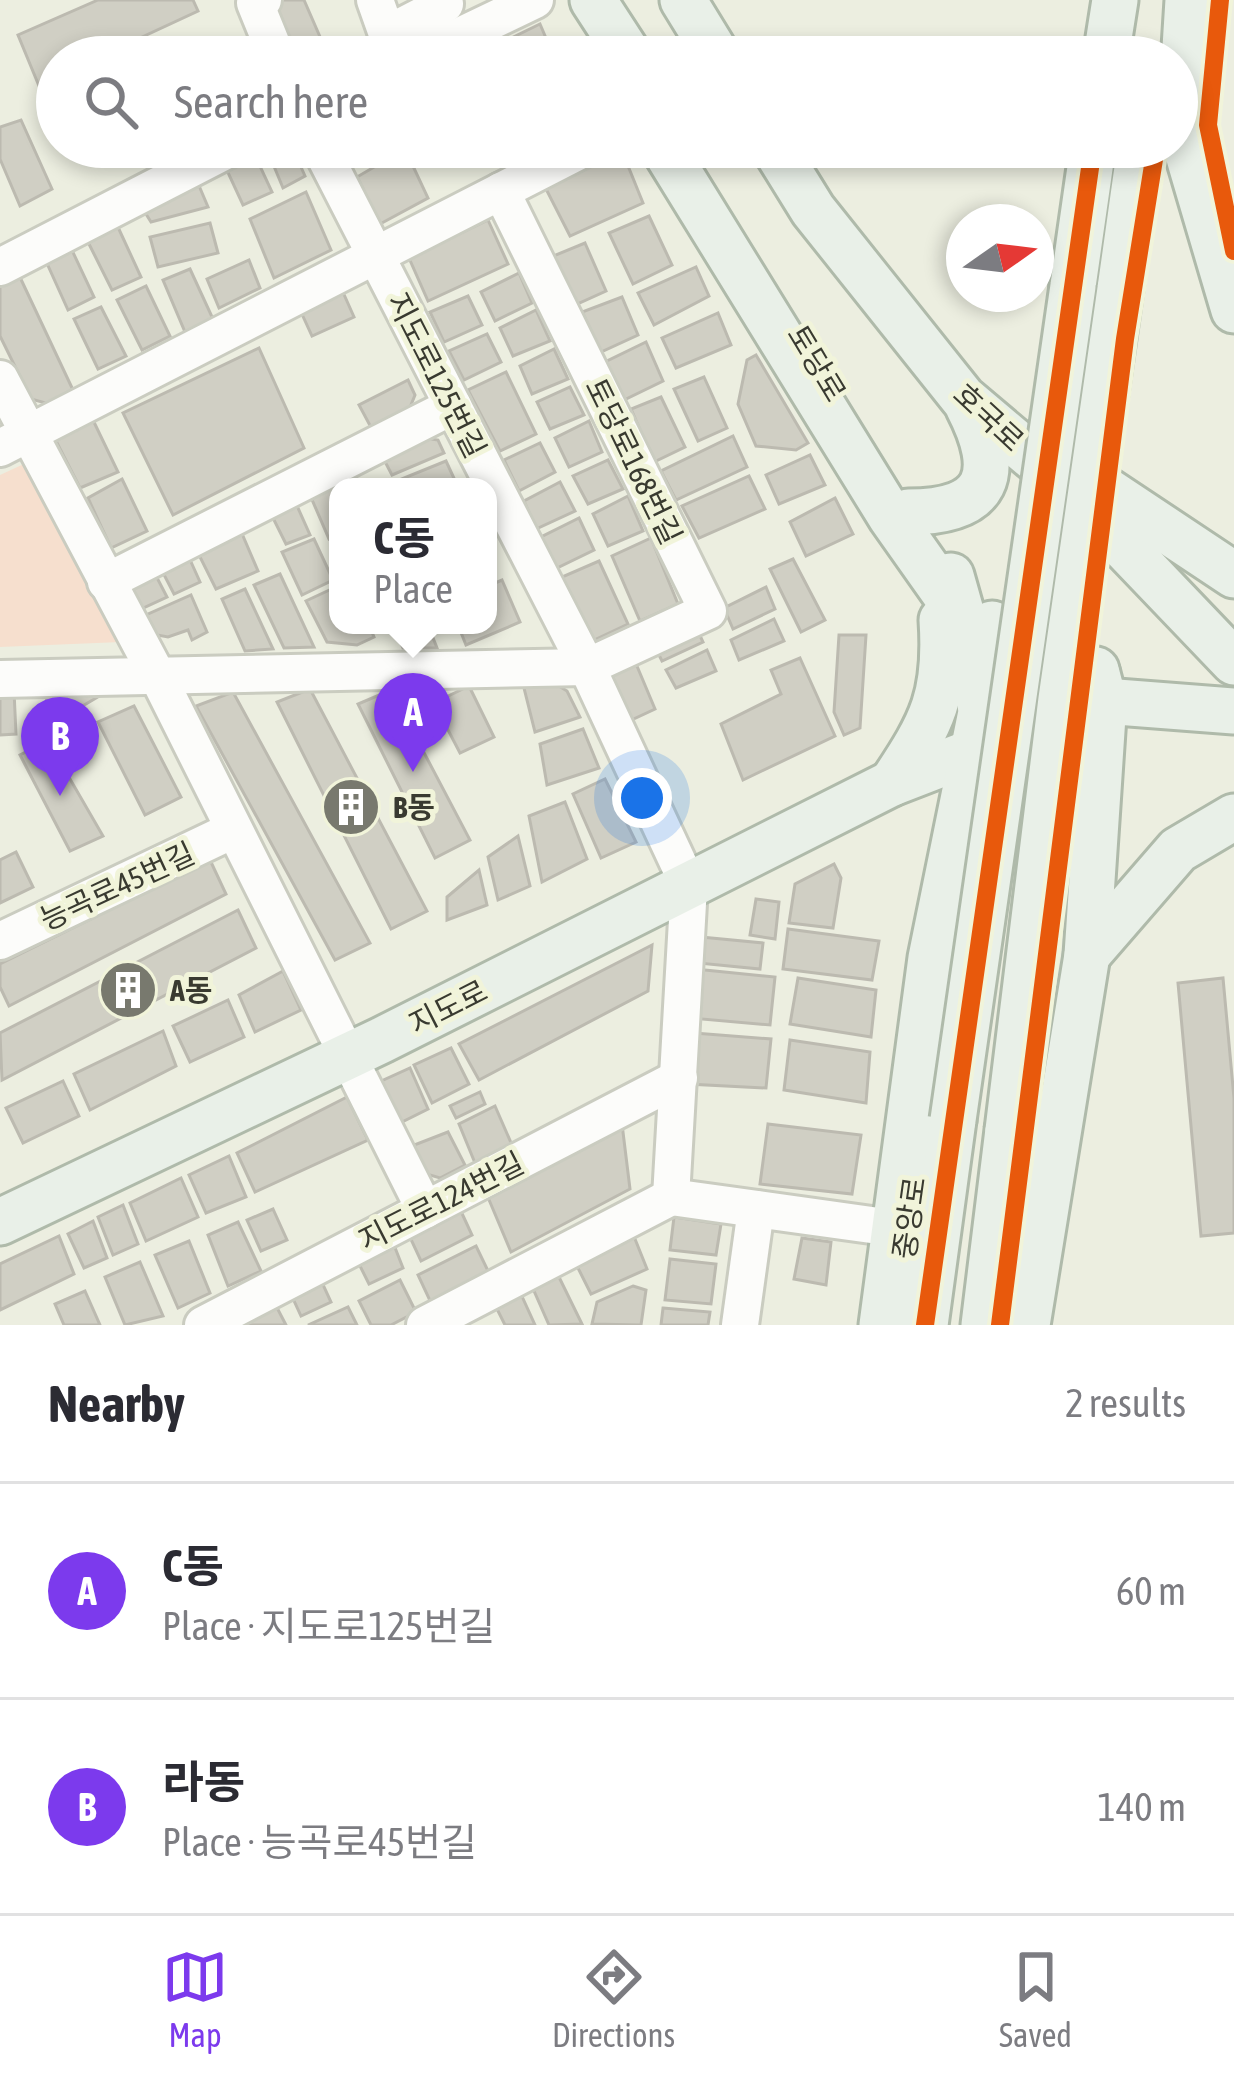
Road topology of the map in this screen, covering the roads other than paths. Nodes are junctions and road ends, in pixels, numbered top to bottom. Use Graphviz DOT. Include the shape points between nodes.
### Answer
graph roads {
  1 [pos="263,0"];
  2 [pos="375,0"];
  3 [pos="443,0"];
  4 [pos="535,0"];
  5 [pos="576,0"];
  6 [pos="592,0"];
  7 [pos="683,0"];
  8 [pos="710,0"];
  9 [pos="1114,0"];
  10 [pos="1160,0"];
  11 [pos="1188,0"];
  12 [pos="268,36"];
  13 [pos="460,36"];
  14 [pos="596,36"];
  15 [pos="616,36"];
  16 [pos="705,36"];
  17 [pos="732,36"];
  18 [pos="1109,36"];
  19 [pos="1155,36"];
  20 [pos="1186,36"];
  21 [pos="192,168"];
  22 [pos="331,168"];
  23 [pos="545,168"];
  24 [pos="676,168"];
  25 [pos="698,168"];
  26 [pos="787,168"];
  27 [pos="812,168"];
  28 [pos="1090,168"];
  29 [pos="1137,168"];
  30 [pos="1192,168"];
  31 [pos="500,191"];
  32 [pos="376,257"];
  33 [pos="0,267"];
  34 [pos="1234,310"];
  35 [pos="0,379"];
  36 [pos="963,398"];
  37 [pos="453,406"];
  38 [pos="14,440"];
  39 [pos="490,478"];
  40 [pos="497,492"];
  41 [pos="908,512"];
  42 [pos="1234,575"];
  43 [pos="106,582"];
  44 [pos="943,590"];
  45 [pos="1234,662"];
  46 [pos="587,667"];
  47 [pos="158,677"];
  48 [pos="0,679"];
  49 [pos="1050,684"];
  50 [pos="1100,686"];
  51 [pos="1234,686"];
  52 [pos="1234,712"];
  53 [pos="973,730"];
  54 [pos="892,783"];
  55 [pos="1234,817"];
  56 [pos="233,830"];
  57 [pos="689,886"];
  58 [pos="0,941"];
  59 [pos="1087,955"];
  60 [pos="349,1056"];
  61 [pos="679,1078"];
  62 [pos="671,1197"];
  63 [pos="756,1209"];
  64 [pos="425,1210"];
  65 [pos="0,1222"];
  66 [pos="893,1228"];
  67 [pos="483,1312"];
  68 [pos="203,1325"];
  69 [pos="425,1325"];
  70 [pos="740,1325"];
  71 [pos="882,1325"];
  72 [pos="925,1325"];
  73 [pos="984,1325"];
  74 [pos="1027,1325"];
  1 -- 12 [label="street" via="255,3"];
  2 -- 3 [label="street" via="387,34"];
  4 -- 13 [label="street"];
  5 -- 14 [label="main road"];
  6 -- 15 [label="main road"];
  7 -- 16 [label="main road"];
  8 -- 17 [label="main road"];
  9 -- 18 [label="main road"];
  10 -- 19 [label="main road"];
  11 -- 20 [label="main road"];
  21 -- 33 [label="street"];
  22 -- 32 [label="street, 지도로125번길"];
  23 -- 31 [label="street"];
  24 -- 44 [label="main road, 토당로"];
  25 -- 41 [label="main road, 토당로"];
  26 -- 36 [label="main road, 호국로"];
  27 -- 42 [label="main road, 호국로" via="980,379 1066,462"];
  28 -- 72 [label="main road, 중앙로, bridge"];
  29 -- 73 [label="main road, bridge"];
  30 -- 34 [label="main road"];
  31 -- 32 [label="street"];
  31 -- 46 [label="street, 토당로168번길" via="708,611"];
  32 -- 37 [label="street, 지도로125번길"];
  32 -- 38 [label="street"];
  35 -- 38 [label="street"];
  36 -- 41 [label="main road" via="984,438 982,488 963,507"];
  36 -- 45 [label="main road, 호국로" via="1060,480"];
  37 -- 39 [label="street, 지도로125번길"];
  37 -- 43 [label="street"];
  38 -- 43 [label="street"];
  40 -- 46 [label="street, 지도로125번길"];
  41 -- 44 [label="main road, 토당로"];
  43 -- 47 [label="street"];
  44 -- 49 [label="main road, 토당로" via="990,656"];
  44 -- 50 [label="main road, 토당로" via="1006,639"];
  44 -- 53 [label="main road, 토당로"];
  44 -- 54 [label="main road" via="946,674 931,725"];
  46 -- 47 [label="street"];
  46 -- 57 [label="street, 지도로125번길"];
  47 -- 48 [label="street"];
  47 -- 56 [label="street"];
  49 -- 50 [label="main road, 토당로"];
  49 -- 53 [label="main road, 지도로" via="996,700"];
  50 -- 51 [label="main road, 지도로"];
  50 -- 52 [label="main road, 지도로"];
  50 -- 53 [label="main road, 지도로"];
  50 -- 59 [label="main road"];
  53 -- 54 [label="main road, 지도로"];
  53 -- 66 [label="main road"];
  54 -- 57 [label="main road, 지도로"];
  55 -- 59 [label="main road" via="1178,850"];
  56 -- 58 [label="street, 능곡로45번길"];
  56 -- 60 [label="street"];
  57 -- 60 [label="main road, 지도로"];
  57 -- 61 [label="street"];
  59 -- 74 [label="main road"];
  60 -- 64 [label="street"];
  60 -- 65 [label="main road, 지도로"];
  61 -- 62 [label="street"];
  61 -- 64 [label="street, 지도로124번길"];
  62 -- 63 [label="street"];
  62 -- 67 [label="street"];
  63 -- 66 [label="street"];
  63 -- 70 [label="street"];
  64 -- 68 [label="street, 지도로124번길"];
  66 -- 71 [label="main road"];
  67 -- 69 [label="street"];
}
